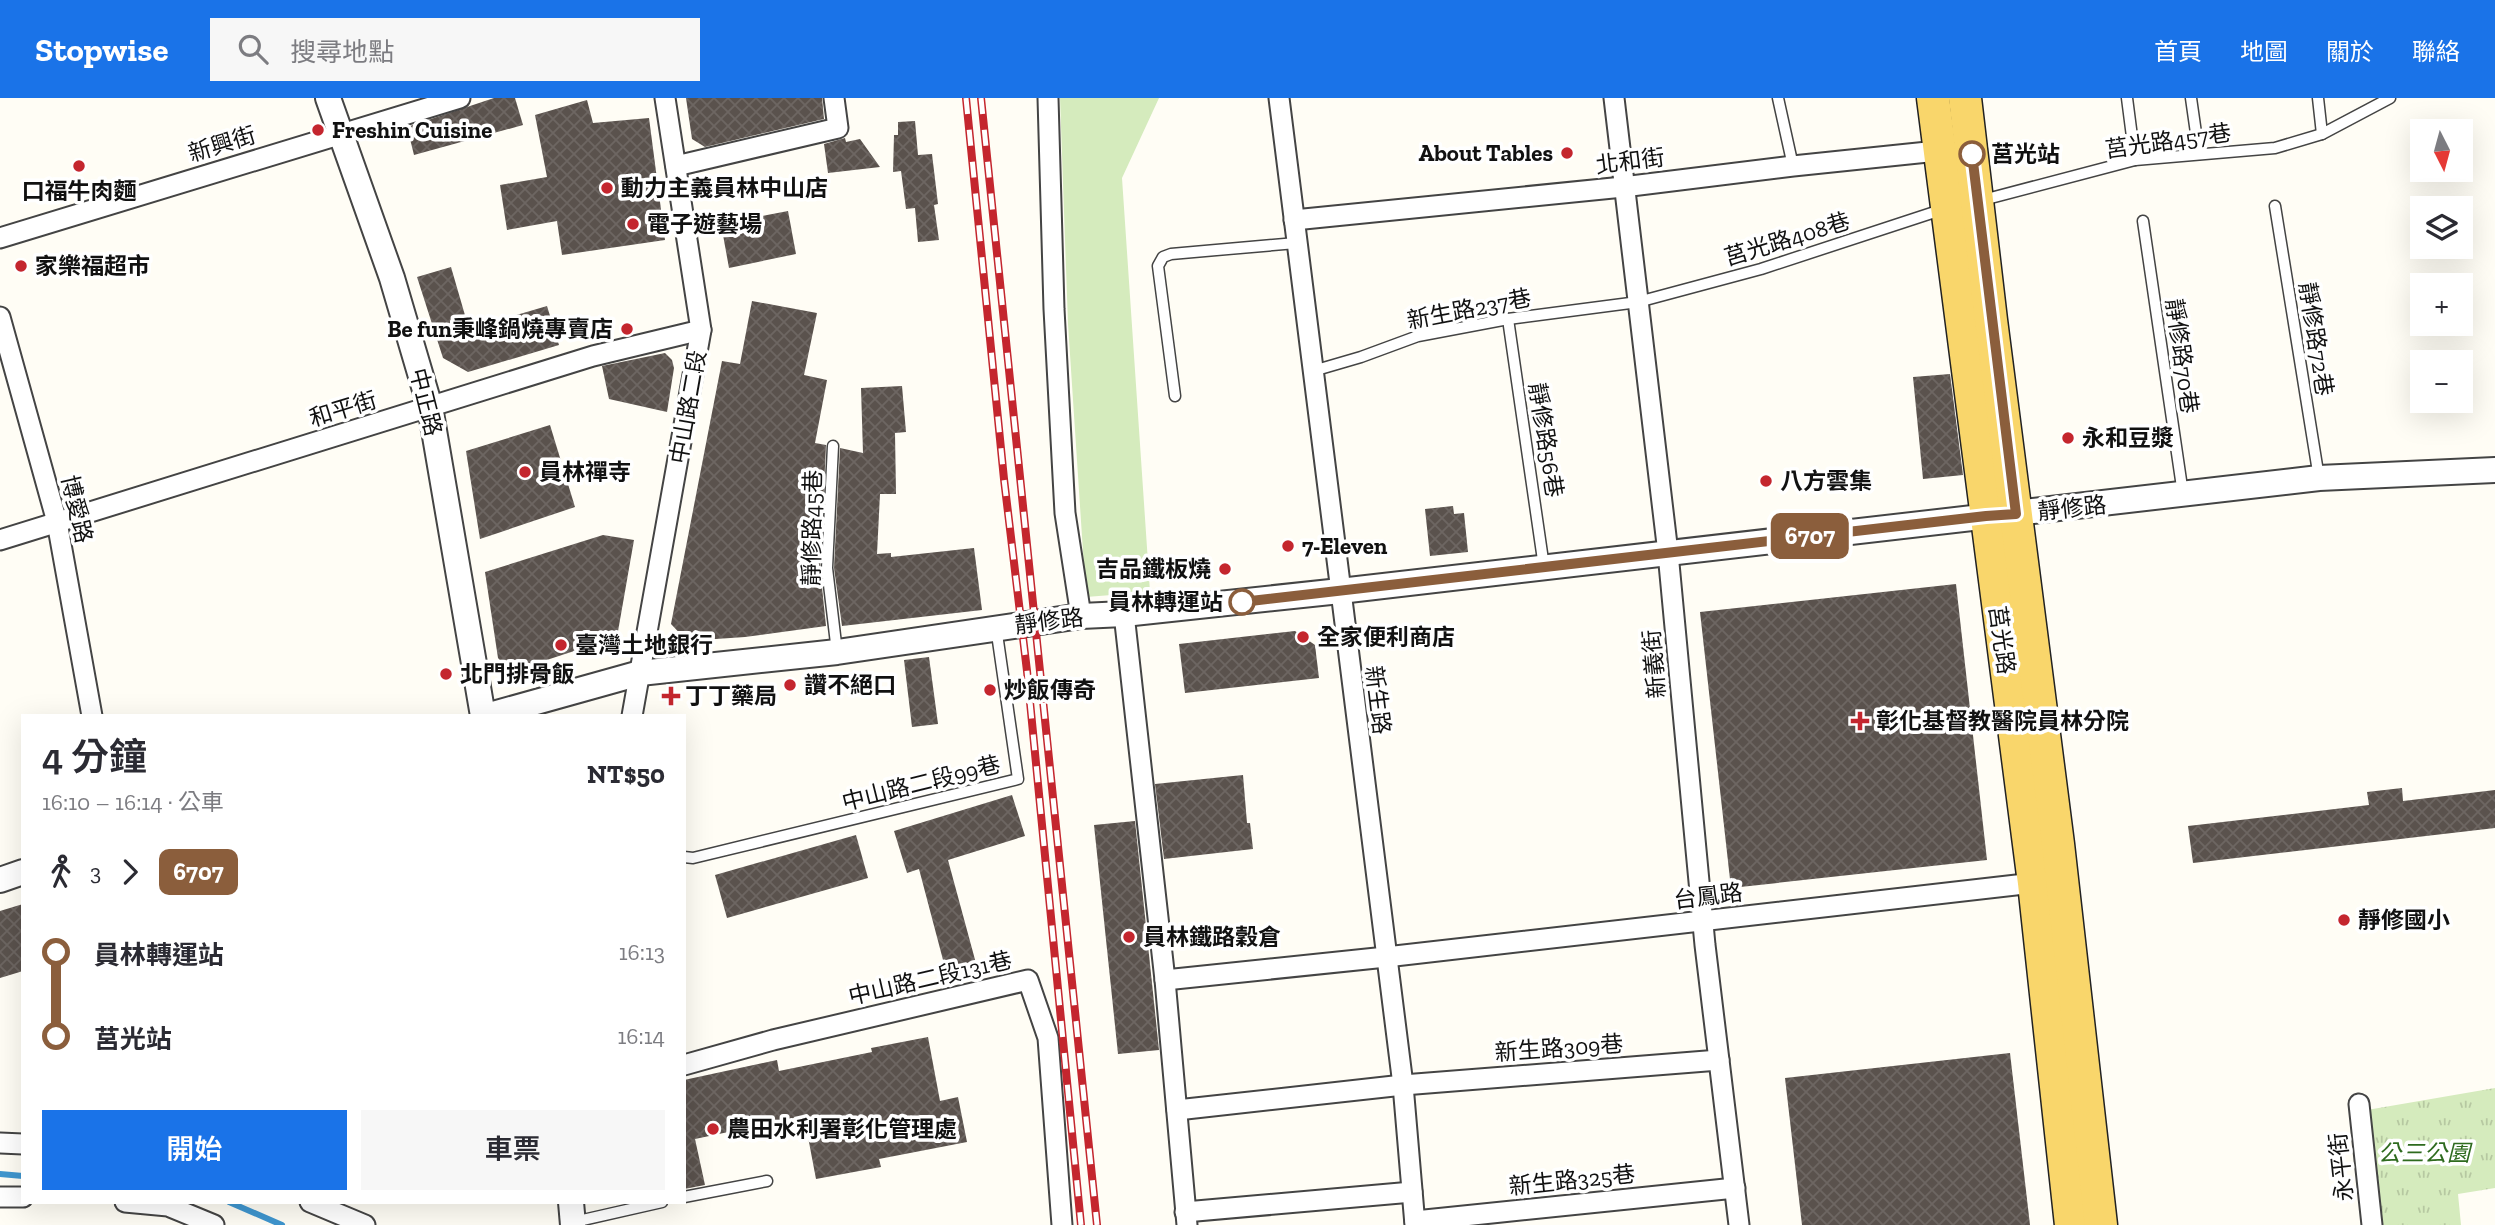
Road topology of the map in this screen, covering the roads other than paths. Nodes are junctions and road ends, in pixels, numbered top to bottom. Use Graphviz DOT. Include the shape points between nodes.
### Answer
graph roads {
  1 [pos="328,98"];
  2 [pos="460,98"];
  3 [pos="665,98"];
  4 [pos="834,98"];
  5 [pos="1048,98"];
  6 [pos="1279,98"];
  7 [pos="1614,98"];
  8 [pos="1778,98"];
  9 [pos="1933,98"];
  10 [pos="1965,98"];
  11 [pos="2127,98"];
  12 [pos="2191,98"];
  13 [pos="2318,98"];
  14 [pos="2390,98"];
  15 [pos="341,133"];
  16 [pos="2322,134"];
  17 [pos="1972,148"];
  18 [pos="1939,150"];
  19 [pos="2199,154"];
  20 [pos="2135,160"];
  21 [pos="676,166"];
  22 [pos="1793,166"];
  23 [pos="1623,187"];
  24 [pos="1961,205"];
  25 [pos="2275,206"];
  26 [pos="1294,220"];
  27 [pos="2143,221"];
  28 [pos="0,237"];
  29 [pos="1296,243"];
  30 [pos="1638,302"];
  31 [pos="0,317"];
  32 [pos="1508,319"];
  33 [pos="701,330"];
  34 [pos="1312,371"];
  35 [pos="1175,396"];
  36 [pos="430,407"];
  37 [pos="833,446"];
  38 [pos="2495,470"];
  39 [pos="2319,478"];
  40 [pos="2183,496"];
  41 [pos="2001,515"];
  42 [pos="57,522"];
  43 [pos="0,540"];
  44 [pos="1668,553"];
  45 [pos="1544,568"];
  46 [pos="1339,591"];
  47 [pos="1124,614"];
  48 [pos="1081,616"];
  49 [pos="996,628"];
  50 [pos="837,652"];
  51 [pos="640,673"];
  52 [pos="92,714"];
  53 [pos="484,714"];
  54 [pos="491,714"];
  55 [pos="632,714"];
  56 [pos="686,857"];
  57 [pos="21,873"];
  58 [pos="0,880"];
  59 [pos="2035,883"];
  60 [pos="1703,922"];
  61 [pos="1386,957"];
  62 [pos="1165,980"];
  63 [pos="1719,1060"];
  64 [pos="686,1064"];
  65 [pos="1403,1085"];
  66 [pos="2359,1104"];
  67 [pos="1177,1110"];
  68 [pos="0,1143"];
  69 [pos="21,1144"];
  70 [pos="767,1181"];
  71 [pos="1735,1188"];
  72 [pos="1412,1192"];
  73 [pos="0,1197"];
  74 [pos="21,1197"];
  75 [pos="686,1197"];
  76 [pos="135,1204"];
  77 [pos="315,1204"];
  78 [pos="649,1204"];
  79 [pos="169,1211"];
  80 [pos="572,1216"];
  81 [pos="1186,1218"];
  82 [pos="1415,1223"];
  83 [pos="214,1225"];
  84 [pos="365,1225"];
  85 [pos="1062,1225"];
  86 [pos="1739,1225"];
  87 [pos="2071,1225"];
  88 [pos="2101,1225"];
  89 [pos="2372,1225"];
  1 -- 15 [label="street, 中正路"];
  2 -- 15 [label="street, 新興街"];
  3 -- 21 [label="street, 中山路二段"];
  4 -- 21 [label="street" via="838,128"];
  5 -- 48 [label="street" via="1064,500"];
  6 -- 26 [label="street, 新生路"];
  7 -- 23 [label="street, 新義街"];
  8 -- 22 [label="lane"];
  9 -- 18 [label="main road, 莒光路"];
  10 -- 17 [label="main road, 莒光路"];
  11 -- 20 [label="lane"];
  12 -- 19 [label="lane"];
  13 -- 16 [label="lane"];
  14 -- 16 [label="lane, 莒光路457巷"];
  15 -- 28 [label="street, 新興街"];
  15 -- 36 [label="street, 中正路" via="392,278"];
  16 -- 19 [label="lane, 莒光路457巷" via="2275,148"];
  17 -- 18 [label="street, 北和街"];
  17 -- 24 [label="main road, 莒光路"];
  18 -- 22 [label="street, 北和街"];
  18 -- 24 [label="main road, 莒光路"];
  19 -- 20 [label="lane, 莒光路457巷"];
  20 -- 24 [label="lane, 莒光路457巷"];
  21 -- 33 [label="street, 中山路二段"];
  22 -- 23 [label="street, 北和街"];
  23 -- 26 [label="street, 北和街"];
  23 -- 30 [label="street, 新義街"];
  24 -- 30 [label="lane, 莒光路408巷" via="1761,269"];
  24 -- 41 [label="main road, 莒光路"];
  25 -- 39 [label="lane, 靜修路72巷"];
  26 -- 29 [label="street, 新生路"];
  27 -- 40 [label="lane, 靜修路70巷"];
  29 -- 34 [label="street, 新生路"];
  29 -- 35 [label="lane" via="1163,257 1158,267"];
  30 -- 32 [label="lane, 新生路237巷"];
  30 -- 44 [label="street, 新義街"];
  31 -- 42 [label="street, 博愛路"];
  32 -- 34 [label="lane, 新生路237巷" via="1418,336"];
  32 -- 45 [label="lane, 靜修路56巷"];
  33 -- 36 [label="street, 和平街" via="593,356"];
  33 -- 51 [label="street, 中山路二段"];
  34 -- 46 [label="street, 新生路"];
  36 -- 42 [label="street, 和平街"];
  36 -- 53 [label="street, 中正路"];
  37 -- 50 [label="lane, 靜修路45巷" via="827,568"];
  38 -- 39 [label="street, 靜修路"];
  39 -- 40 [label="street, 靜修路"];
  40 -- 41 [label="street, 靜修路"];
  41 -- 44 [label="street, 靜修路"];
  41 -- 59 [label="main road, 莒光路"];
  41 -- 88 [label="main road, 莒光路" via="2058,844"];
  42 -- 43 [label="street, 和平街"];
  42 -- 52 [label="street, 博愛路"];
  44 -- 45 [label="street, 靜修路"];
  44 -- 60 [label="street, 新義街"];
  45 -- 46 [label="street, 靜修路"];
  46 -- 47 [label="street, 靜修路"];
  46 -- 61 [label="street, 新生路"];
  47 -- 48 [label="street, 靜修路"];
  47 -- 62 [label="street"];
  48 -- 49 [label="street, 靜修路"];
  49 -- 50 [label="street, 靜修路"];
  49 -- 56 [label="lane, 中山路二段99巷" via="1018,779"];
  50 -- 51 [label="street, 靜修路"];
  51 -- 54 [label="street, 靜修路"];
  51 -- 55 [label="street, 中山路二段"];
  57 -- 58 [label="street"];
  59 -- 60 [label="street, 台鳳路"];
  59 -- 87 [label="main road, 莒光路"];
  60 -- 61 [label="street, 台鳳路"];
  60 -- 63 [label="street, 新義街"];
  61 -- 62 [label="street, 台鳳路"];
  61 -- 65 [label="street, 新生路"];
  62 -- 67 [label="street"];
  63 -- 65 [label="street, 新生路309巷"];
  63 -- 71 [label="street, 新義街"];
  64 -- 85 [label="street, 中山路二段131巷" via="1028,980 1048,1038"];
  65 -- 67 [label="street, 新生路309巷"];
  65 -- 72 [label="street, 新生路"];
  66 -- 89 [label="street, 永平街"];
  67 -- 81 [label="street"];
  68 -- 69 [label="street"];
  70 -- 75 [label="lane"];
  71 -- 82 [label="street, 新生路325巷"];
  71 -- 86 [label="street, 新義街"];
  72 -- 81 [label="street"];
  72 -- 82 [label="street, 新生路"];
  73 -- 74 [label="street"];
  76 -- 79 [label="street"];
  77 -- 84 [label="street"];
  78 -- 80 [label="lane"];
  79 -- 83 [label="street"];
}
